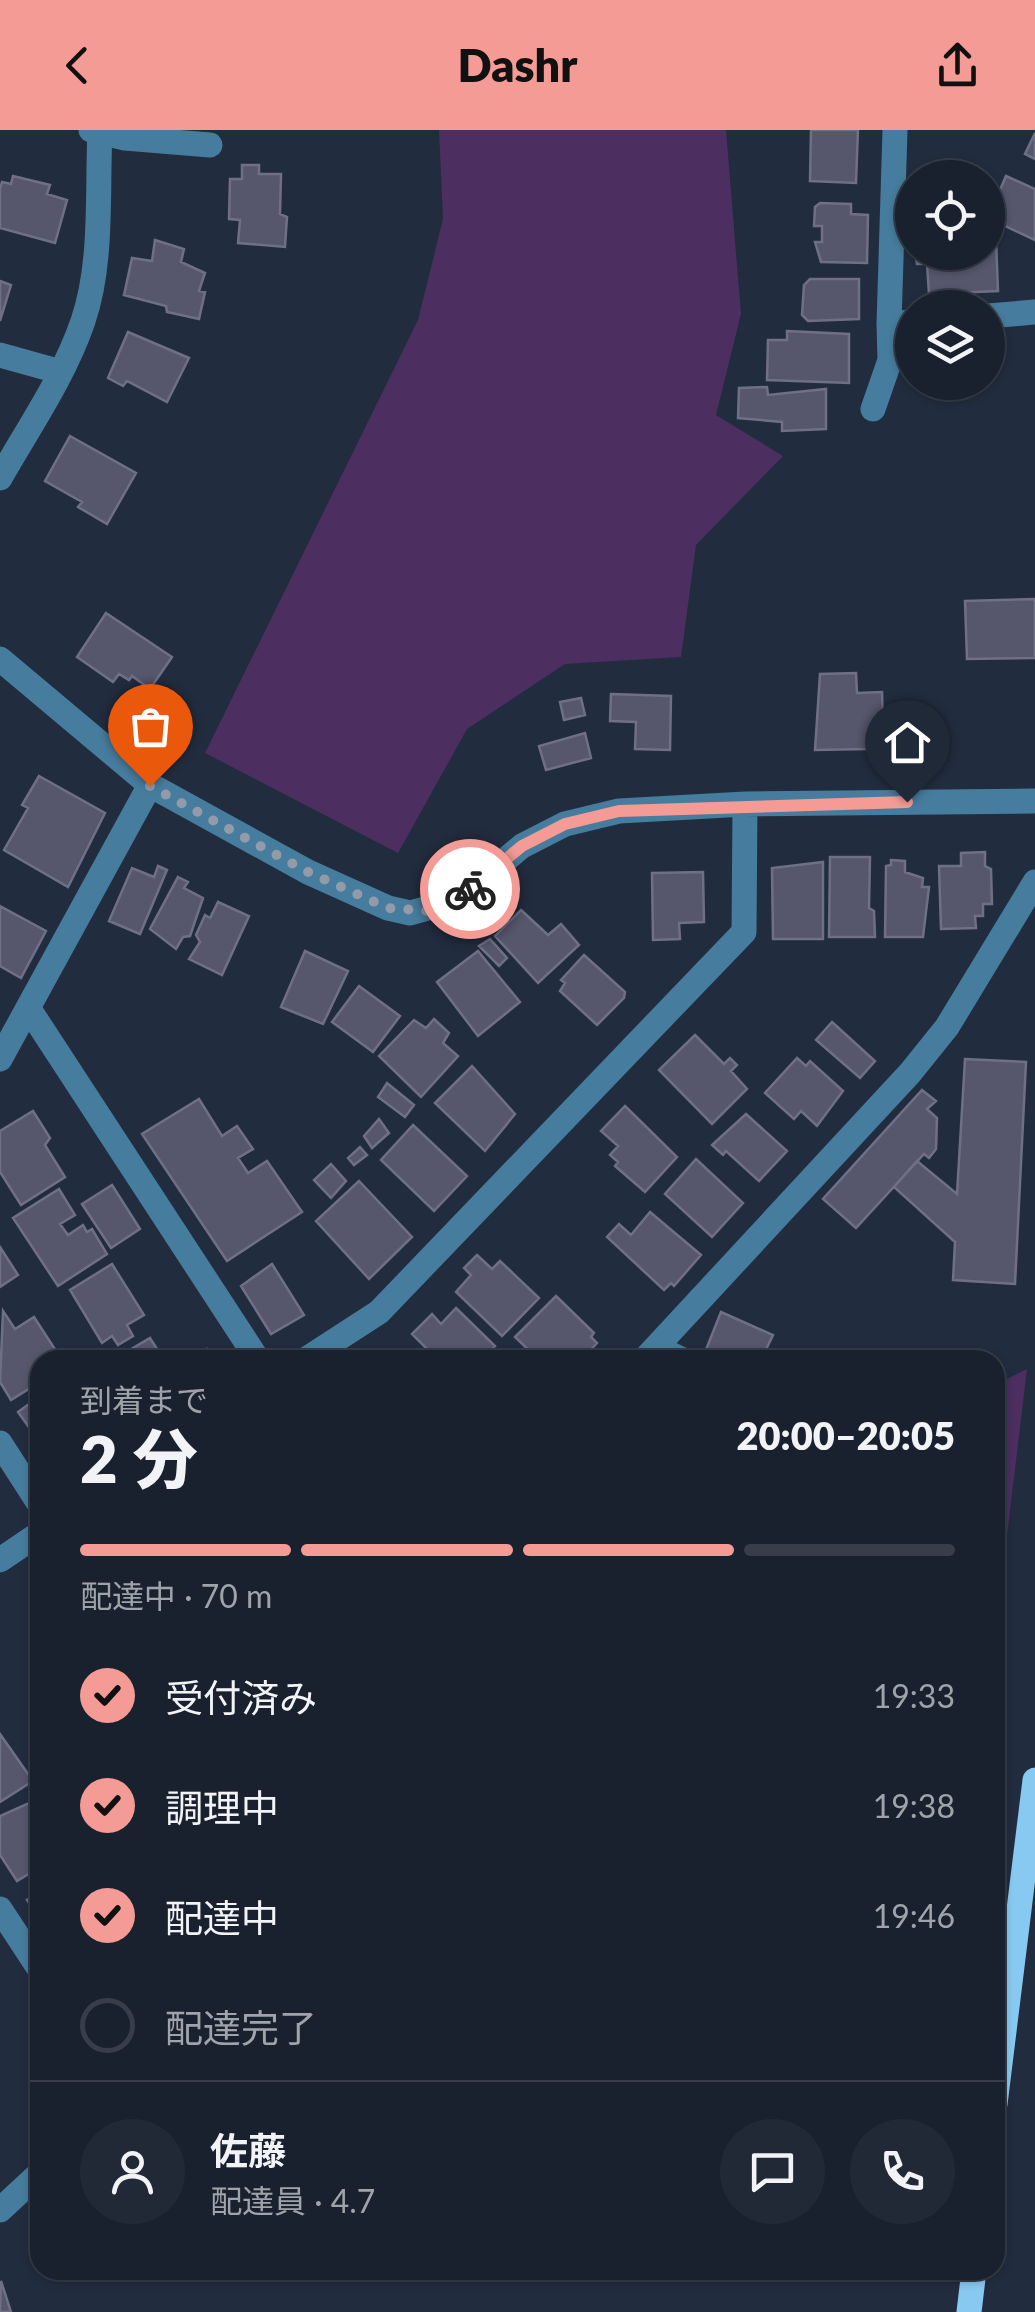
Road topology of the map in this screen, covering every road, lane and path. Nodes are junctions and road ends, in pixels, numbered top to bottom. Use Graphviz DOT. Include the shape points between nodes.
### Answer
graph roads {
  1 [pos="895,130"];
  2 [pos="97,131"];
  3 [pos="210,145"];
  4 [pos="900,290"];
  5 [pos="1035,312"];
  6 [pos="1005,315"];
  7 [pos="895,343"];
  8 [pos="0,355"];
  9 [pos="61,372"];
  10 [pos="873,409"];
  11 [pos="0,478"];
  12 [pos="0,659"];
  13 [pos="150,786"];
  14 [pos="1035,801"];
  15 [pos="745,804"];
  16 [pos="1035,882"];
  17 [pos="29,1009"];
  18 [pos="0,1060"];
  19 [pos="251,1350"];
  20 [pos="321,1350"];
  21 [pos="654,1350"];
  22 [pos="0,1443"];
  23 [pos="30,1489"];
  24 [pos="30,1540"];
  25 [pos="0,1560"];
  26 [pos="1035,1780"];
  27 [pos="0,1909"];
  28 [pos="1027,1919"];
  29 [pos="30,1955"];
  30 [pos="1005,2046"];
  31 [pos="30,2182"];
  32 [pos="0,2210"];
  33 [pos="973,2280"];
  34 [pos="969,2312"];
  1 -- 4 [label="street"];
  2 -- 3 [label="street"];
  2 -- 9 [label="street" via="96,242 84,319"];
  5 -- 6 [label="street"];
  7 -- 10 [label="street"];
  8 -- 9 [label="street"];
  9 -- 11 [label="street"];
  12 -- 13 [label="street"];
  13 -- 15 [label="street" via="308,872 410,913 457,900 522,846 565,824 619,811"];
  13 -- 17 [label="street"];
  14 -- 15 [label="street"];
  15 -- 20 [label="street" via="744,932 380,1312"];
  16 -- 21 [label="street" via="947,1027 910,1073"];
  17 -- 18 [label="street"];
  17 -- 19 [label="street"];
  22 -- 23 [label="street"];
  24 -- 25 [label="street"];
  26 -- 28 [label="main road"];
  27 -- 29 [label="street"];
  28 -- 30 [label="main road"];
  31 -- 32 [label="street"];
  33 -- 34 [label="main road"];
}
